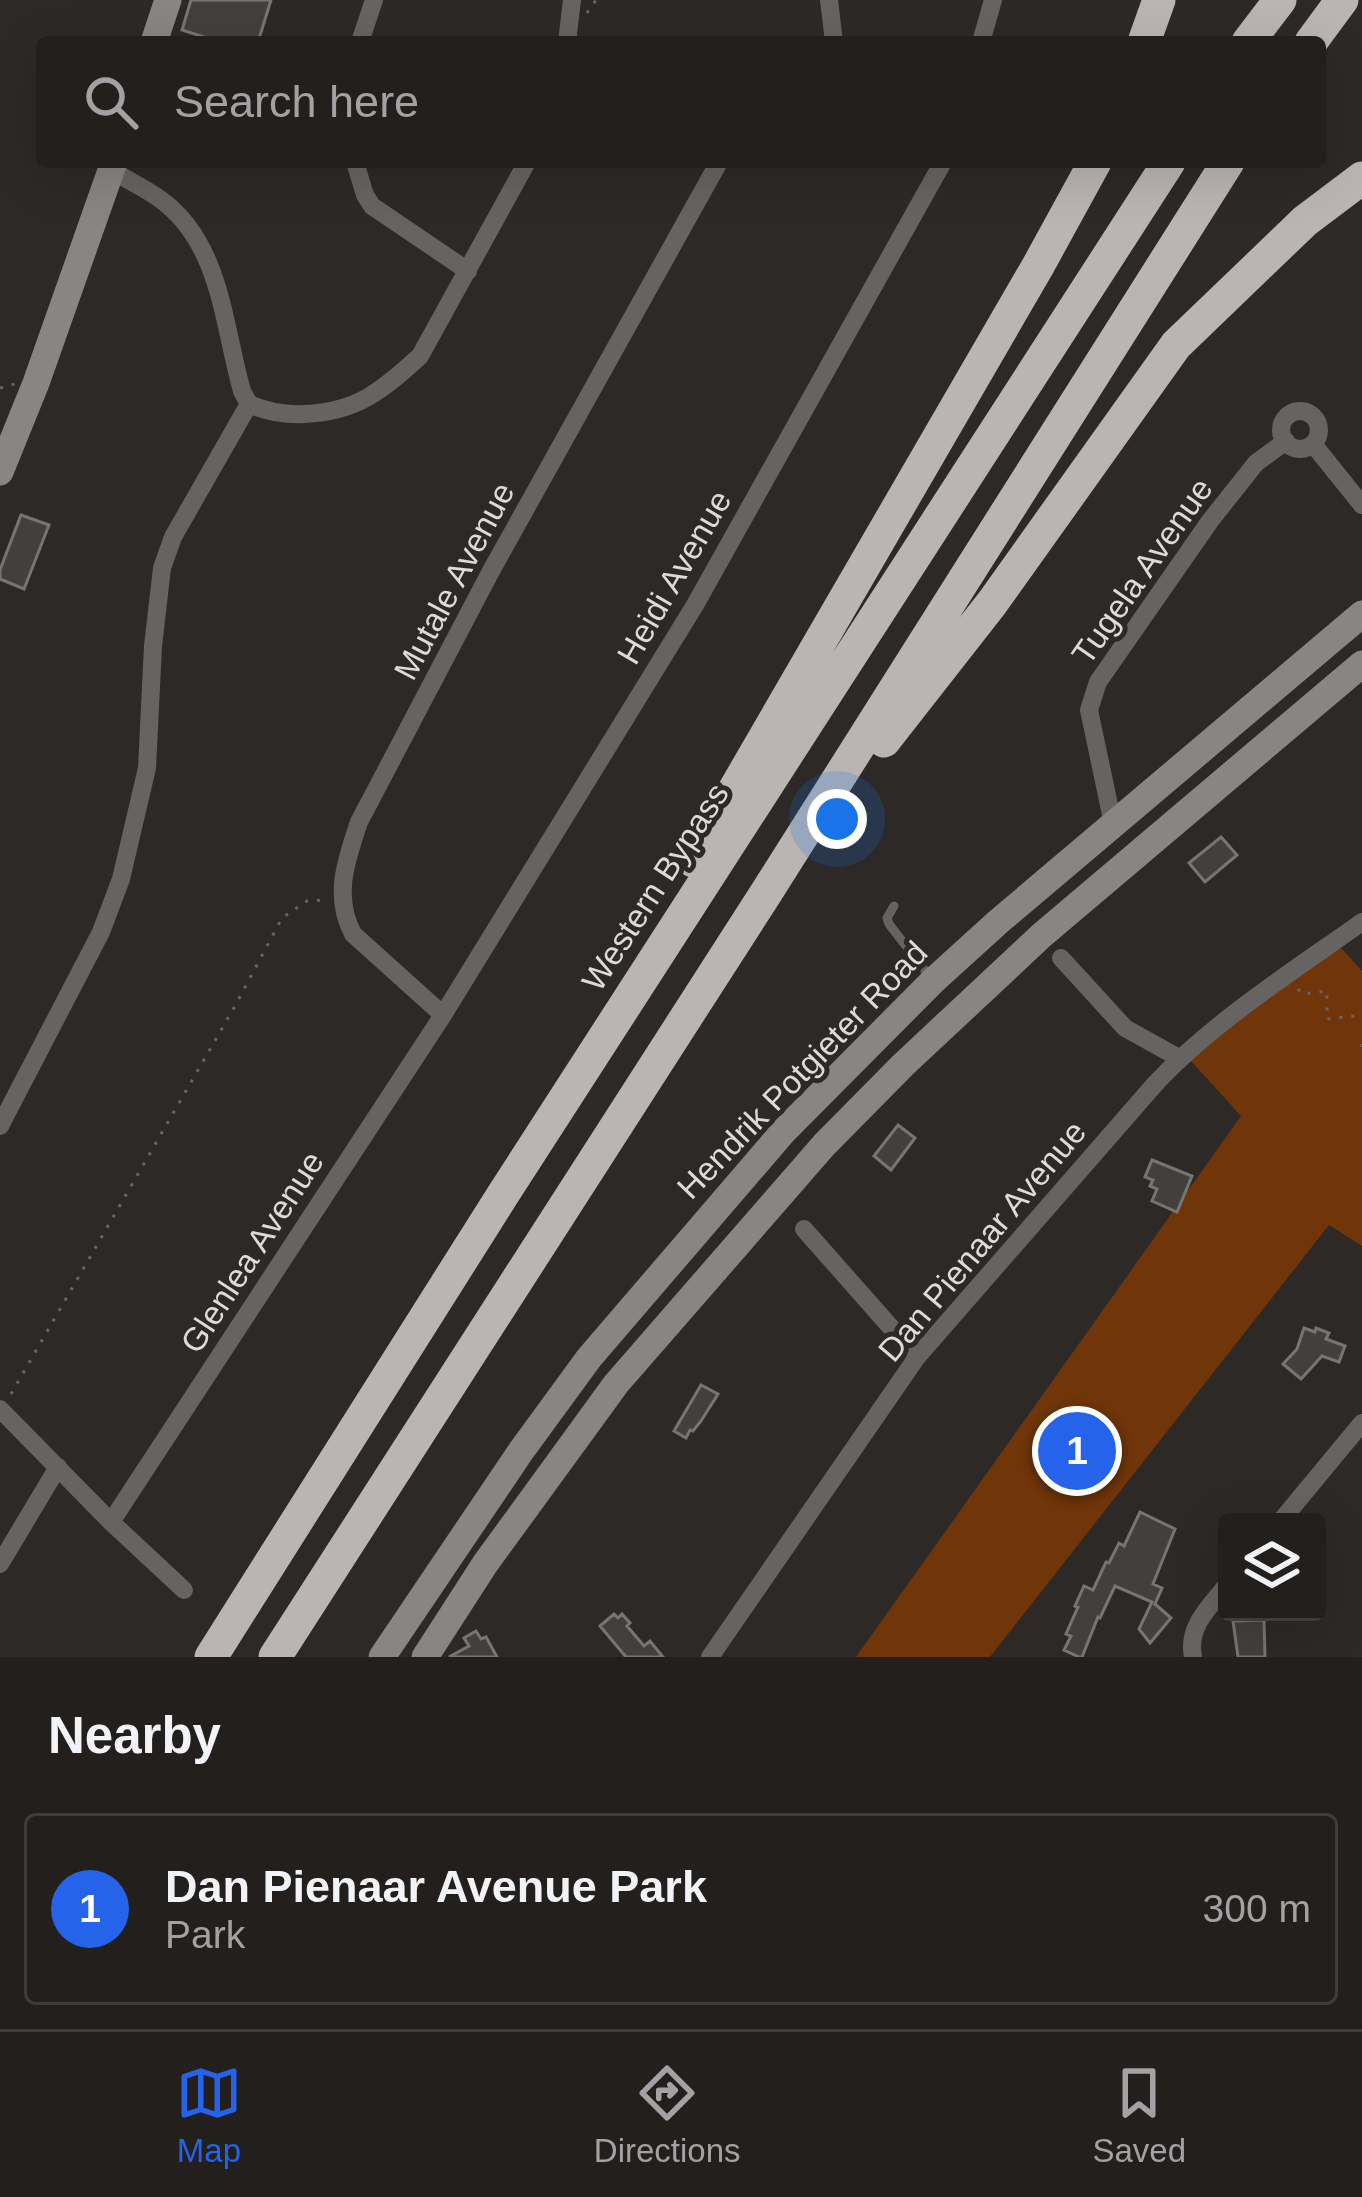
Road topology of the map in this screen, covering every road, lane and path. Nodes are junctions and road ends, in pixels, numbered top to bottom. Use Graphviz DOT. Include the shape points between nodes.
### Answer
graph roads {
  1 [pos="169,0"];
  2 [pos="374,0"];
  3 [pos="572,0"];
  4 [pos="829,0"];
  5 [pos="993,0"];
  6 [pos="1159,0"];
  7 [pos="1280,0"];
  8 [pos="1342,0"];
  9 [pos="156,36"];
  10 [pos="362,36"];
  11 [pos="567,36"];
  12 [pos="833,36"];
  13 [pos="983,36"];
  14 [pos="1146,36"];
  15 [pos="1253,36"];
  16 [pos="1315,36"];
  17 [pos="112,168"];
  18 [pos="116,168"];
  19 [pos="357,168"];
  20 [pos="524,168"];
  21 [pos="716,168"];
  22 [pos="940,168"];
  23 [pos="1091,168"];
  24 [pos="1164,168"];
  25 [pos="1224,168"];
  26 [pos="1362,178"];
  27 [pos="468,271"];
  28 [pos="249,404"];
  29 [pos="1286,441"];
  30 [pos="1312,444"];
  31 [pos="0,472"];
  32 [pos="1362,505"];
  33 [pos="1362,614"];
  34 [pos="1362,664"];
  35 [pos="1113,824"];
  36 [pos="766,893"];
  37 [pos="343,900"];
  38 [pos="894,906"];
  39 [pos="1362,922"];
  40 [pos="1061,958"];
  41 [pos="1287,976"];
  42 [pos="934,981"];
  43 [pos="443,1015"];
  44 [pos="1362,1015"];
  45 [pos="1362,1044"];
  46 [pos="1362,1052"];
  47 [pos="1180,1058"];
  48 [pos="0,1126"];
  49 [pos="502,1196"];
  50 [pos="804,1229"];
  51 [pos="917,1357"];
  52 [pos="1,1410"];
  53 [pos="1362,1423"];
  54 [pos="58,1467"];
  55 [pos="1287,1513"];
  56 [pos="111,1522"];
  57 [pos="0,1564"];
  58 [pos="184,1590"];
  59 [pos="1218,1597"];
  60 [pos="212,1657"];
  61 [pos="275,1657"];
  62 [pos="382,1657"];
  63 [pos="425,1657"];
  64 [pos="710,1657"];
  65 [pos="1193,1657"];
  1 -- 9 [label="main road"];
  2 -- 10 [label="street"];
  3 -- 11 [label="street"];
  4 -- 12 [label="street"];
  5 -- 13 [label="street"];
  6 -- 14 [label="highway"];
  7 -- 15 [label="highway"];
  8 -- 16 [label="highway"];
  17 -- 31 [label="main road"];
  18 -- 28 [label="street" via="186,223 204,250"];
  19 -- 27 [label="street" via="372,206"];
  20 -- 27 [label="street"];
  21 -- 37 [label="street, Mutale Avenue" via="359,822"];
  22 -- 43 [label="street, Heidi Avenue" via="694,605"];
  23 -- 49 [label="highway"];
  24 -- 49 [label="highway, Western Bypass"];
  25 -- 36 [label="highway"];
  26 -- 36 [label="highway" via="1305,221 1176,345 992,603"];
  27 -- 28 [label="street" via="420,356 371,396 316,413"];
  28 -- 48 [label="street" via="162,568 147,768 121,879"];
  29 -- 30 [label="street"];
  29 -- 30 [label="street, Tugela Avenue" via="1284,420 1302,411 1318,424"];
  29 -- 35 [label="street, Tugela Avenue" via="1210,520 1098,682 1089,710"];
  30 -- 32 [label="street, Tugela Avenue"];
  33 -- 35 [label="main road, Hendrik Potgieter Road"];
  34 -- 63 [label="main road, Hendrik Potgieter Road" via="1042,935 824,1145 616,1384"];
  35 -- 42 [label="main road, Hendrik Potgieter Road"];
  36 -- 61 [label="highway"];
  37 -- 43 [label="street" via="353,934"];
  37 -- 52 [label="path" via="307,901 283,918"];
  38 -- 42 [label="lane" via="889,924"];
  39 -- 41 [label="street, Dan Pienaar Avenue"];
  40 -- 47 [label="street" via="1125,1028"];
  41 -- 44 [label="path" via="1302,994 1327,991 1327,1018"];
  41 -- 47 [label="street, Dan Pienaar Avenue"];
  42 -- 62 [label="main road, Hendrik Potgieter Road" via="782,1132 589,1358"];
  43 -- 56 [label="street, Glenlea Avenue"];
  45 -- 46 [label="path"];
  47 -- 51 [label="street, Dan Pienaar Avenue"];
  49 -- 60 [label="highway, Western Bypass"];
  50 -- 51 [label="street"];
  51 -- 64 [label="street, Dan Pienaar Avenue"];
  52 -- 54 [label="street"];
  53 -- 55 [label="street"];
  54 -- 56 [label="street"];
  54 -- 57 [label="street"];
  56 -- 58 [label="street"];
  59 -- 65 [label="street" via="1192,1633"];
}
